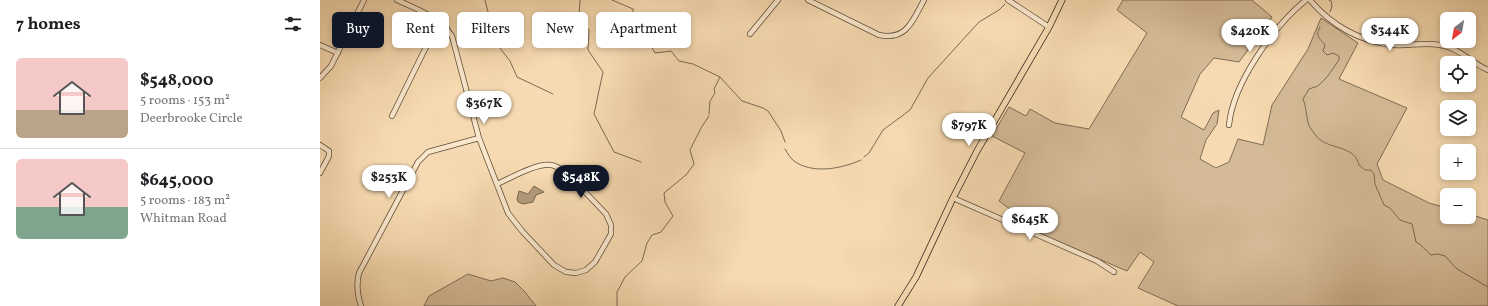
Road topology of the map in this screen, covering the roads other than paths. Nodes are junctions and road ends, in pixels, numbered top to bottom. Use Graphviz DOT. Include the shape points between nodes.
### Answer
graph roads {
  1 [pos="364,0"];
  2 [pos="397,0"];
  3 [pos="778,0"];
  4 [pos="808,0"];
  5 [pos="924,0"];
  6 [pos="1008,0"];
  7 [pos="1062,0"];
  8 [pos="1306,0"];
  9 [pos="1310,0"];
  10 [pos="421,12"];
  11 [pos="1049,27"];
  12 [pos="449,31"];
  13 [pos="750,34"];
  14 [pos="320,45"];
  15 [pos="426,48"];
  16 [pos="338,53"];
  17 [pos="1488,70"];
  18 [pos="320,78"];
  19 [pos="392,116"];
  20 [pos="1229,125"];
  21 [pos="479,138"];
  22 [pos="320,145"];
  23 [pos="320,173"];
  24 [pos="497,184"];
  25 [pos="953,198"];
  26 [pos="1114,272"];
  27 [pos="361,306"];
  28 [pos="898,306"];
  1 -- 16 [label="street"];
  2 -- 10 [label="street"];
  3 -- 13 [label="street"];
  4 -- 5 [label="street" via="887,37 902,34"];
  6 -- 11 [label="street"];
  7 -- 11 [label="main road"];
  8 -- 20 [label="street" via="1288,15 1248,69 1230,115"];
  9 -- 17 [label="street" via="1334,23 1359,37 1394,44 1440,45 1460,52"];
  11 -- 25 [label="main road" via="977,151"];
  12 -- 21 [label="street"];
  14 -- 16 [label="street"];
  15 -- 19 [label="street"];
  16 -- 18 [label="street"];
  21 -- 24 [label="street"];
  21 -- 27 [label="street" via="428,152 418,162 359,274 356,283"];
  22 -- 23 [label="street" via="329,151"];
  24 -- 24 [label="street" via="537,167 550,165 566,172 606,214 611,225 611,234 595,262 586,270 576,273 566,272 554,265 508,213"];
  25 -- 26 [label="street" via="1097,261"];
  25 -- 28 [label="main road" via="929,250"];
}
